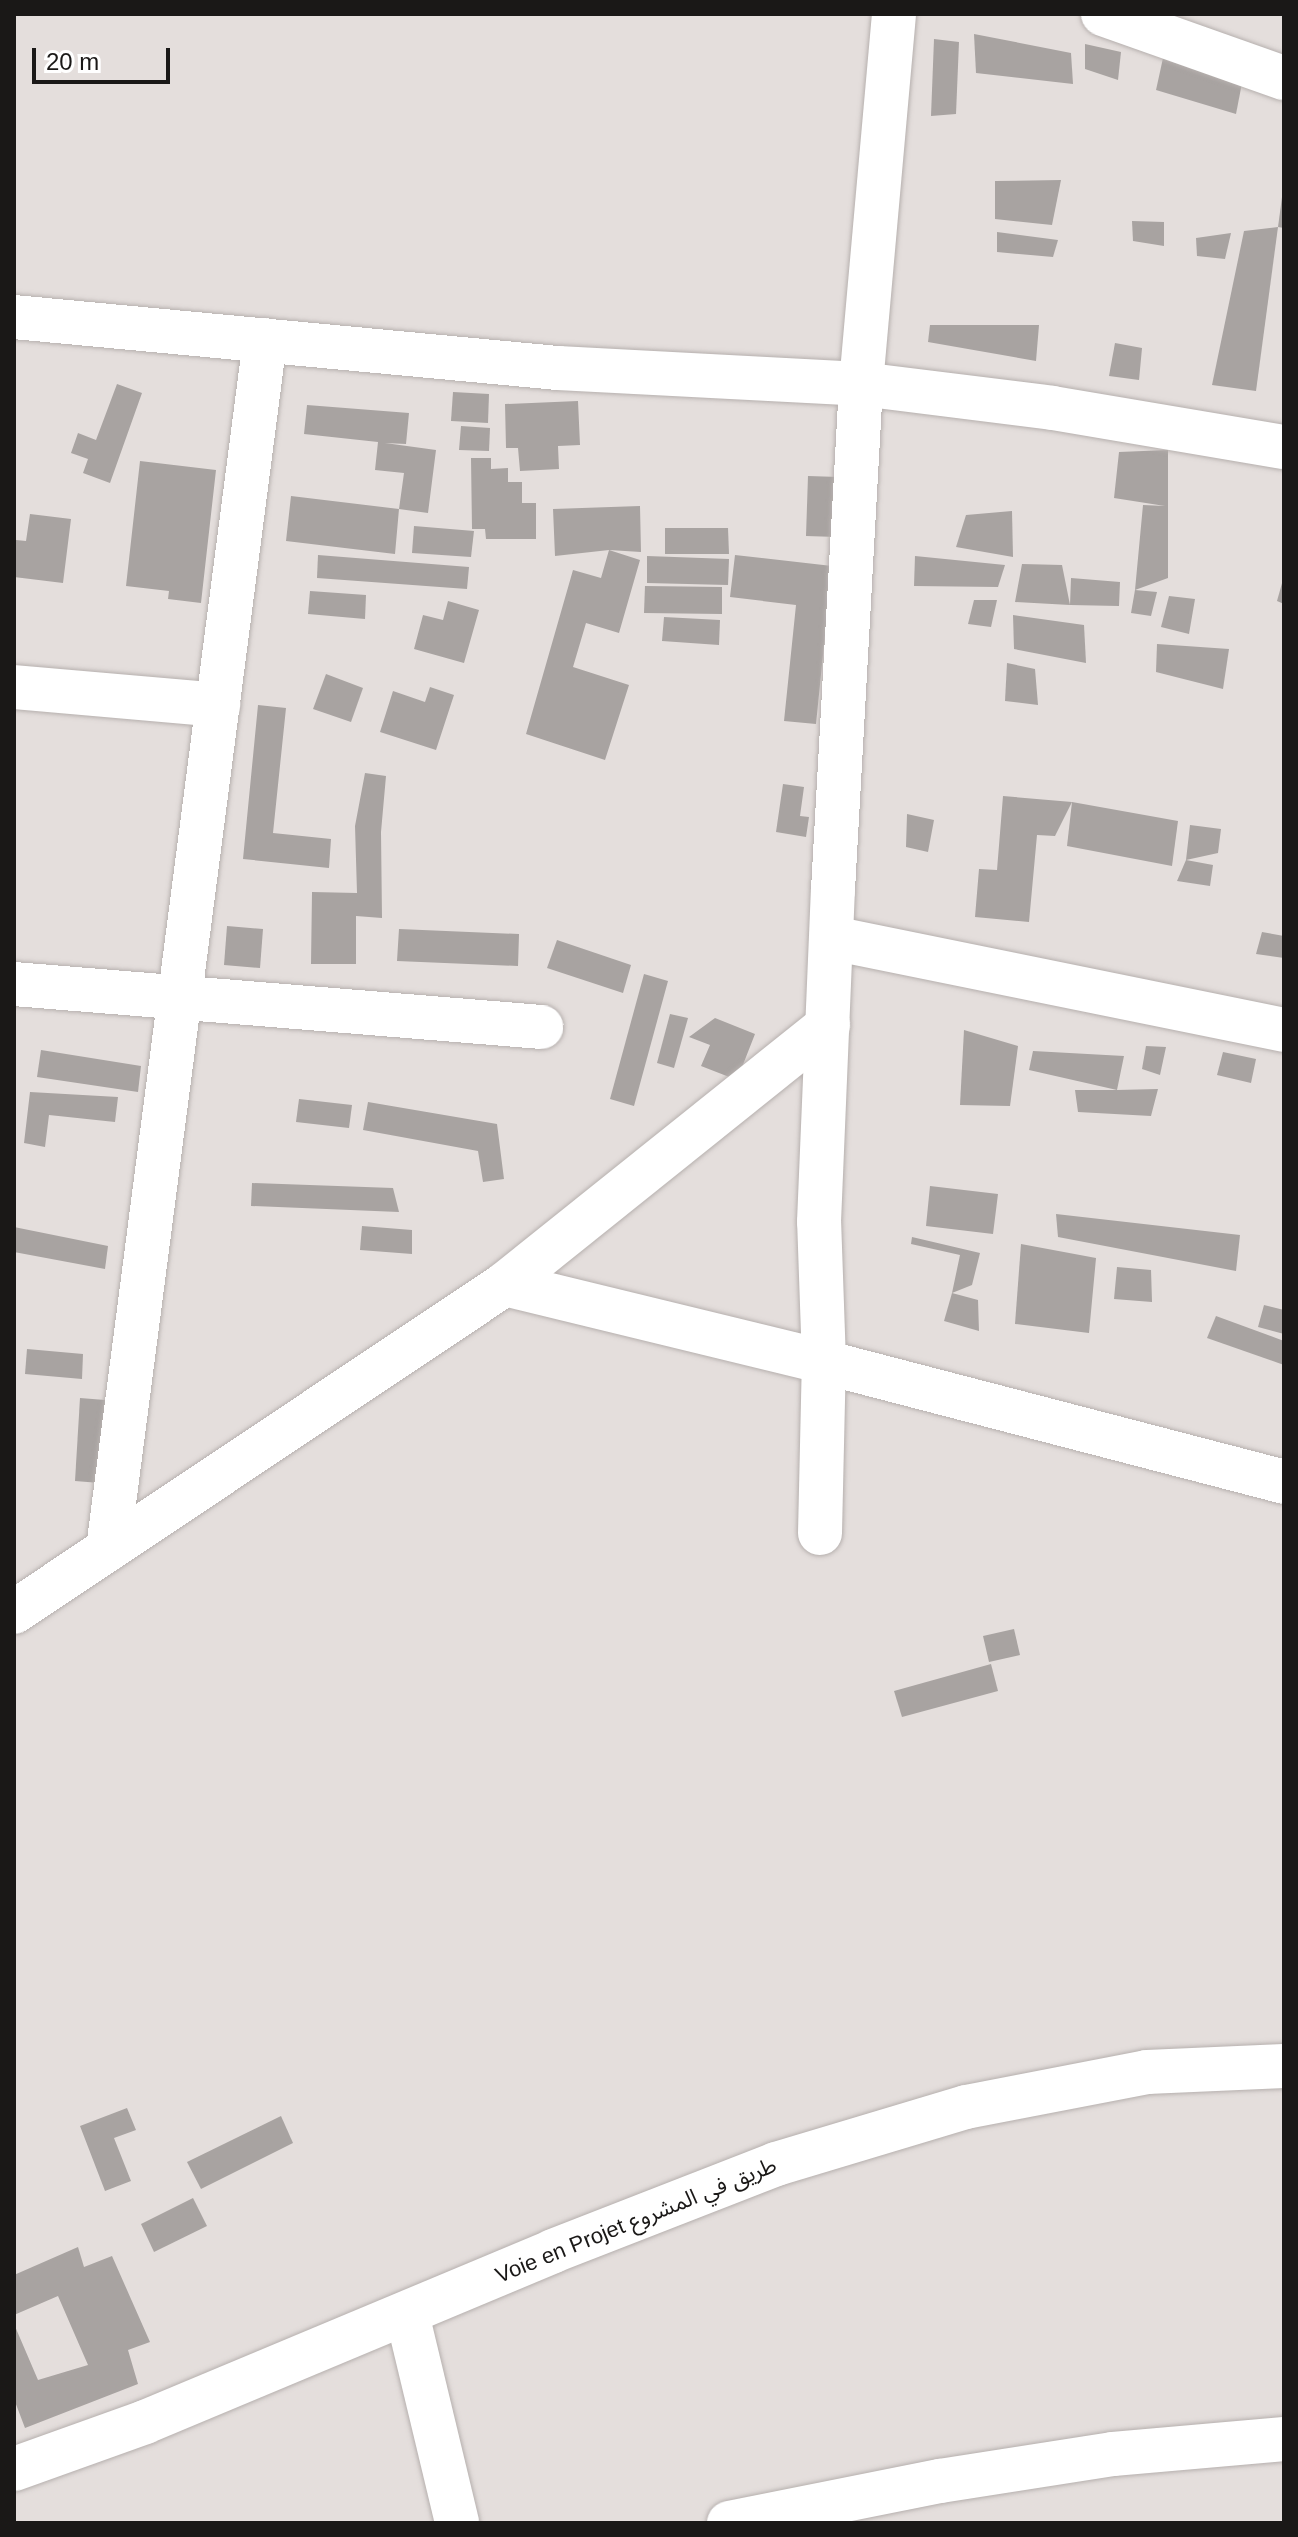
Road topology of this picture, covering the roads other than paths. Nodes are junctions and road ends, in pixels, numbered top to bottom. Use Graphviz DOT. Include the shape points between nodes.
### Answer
graph roads {
  1 [pos="894,14"];
  2 [pos="1103,14"];
  3 [pos="1284,78"];
  4 [pos="14,317"];
  5 [pos="265,340"];
  6 [pos="861,384"];
  7 [pos="1284,447"];
  8 [pos="14,687"];
  9 [pos="218,705"];
  10 [pos="832,938"];
  11 [pos="14,984"];
  12 [pos="180,997"];
  13 [pos="828,1025"];
  14 [pos="541,1027"];
  15 [pos="1284,1030"];
  16 [pos="505,1284"];
  17 [pos="824,1362"];
  18 [pos="1284,1482"];
  19 [pos="820,1533"];
  20 [pos="108,1549"];
  21 [pos="14,1612"];
  22 [pos="1284,2066"];
  23 [pos="407,2314"];
  24 [pos="1284,2439"];
  25 [pos="14,2469"];
  26 [pos="457,2523"];
  27 [pos="729,2523"];
  1 -- 6 [label="street"];
  2 -- 3 [label="street"];
  4 -- 5 [label="street"];
  5 -- 6 [label="street" via="558,368"];
  5 -- 9 [label="street"];
  6 -- 7 [label="street" via="1053,408"];
  6 -- 10 [label="street"];
  8 -- 9 [label="street"];
  9 -- 12 [label="street"];
  10 -- 13 [label="street"];
  10 -- 15 [label="street"];
  11 -- 12 [label="street"];
  12 -- 14 [label="street"];
  12 -- 20 [label="street"];
  13 -- 16 [label="street"];
  13 -- 17 [label="street" via="819,1222"];
  16 -- 17 [label="street"];
  16 -- 20 [label="street"];
  17 -- 18 [label="street"];
  17 -- 19 [label="street"];
  20 -- 21 [label="street"];
  22 -- 23 [label="street, Voie en Projet طريق في المشروع" via="1147,2072 966,2107 776,2164"];
  23 -- 25 [label="street, Voie en Projet طريق في المشروع" via="145,2422"];
  23 -- 26 [label="street"];
  24 -- 27 [label="street" via="1113,2454 940,2481"];
}
